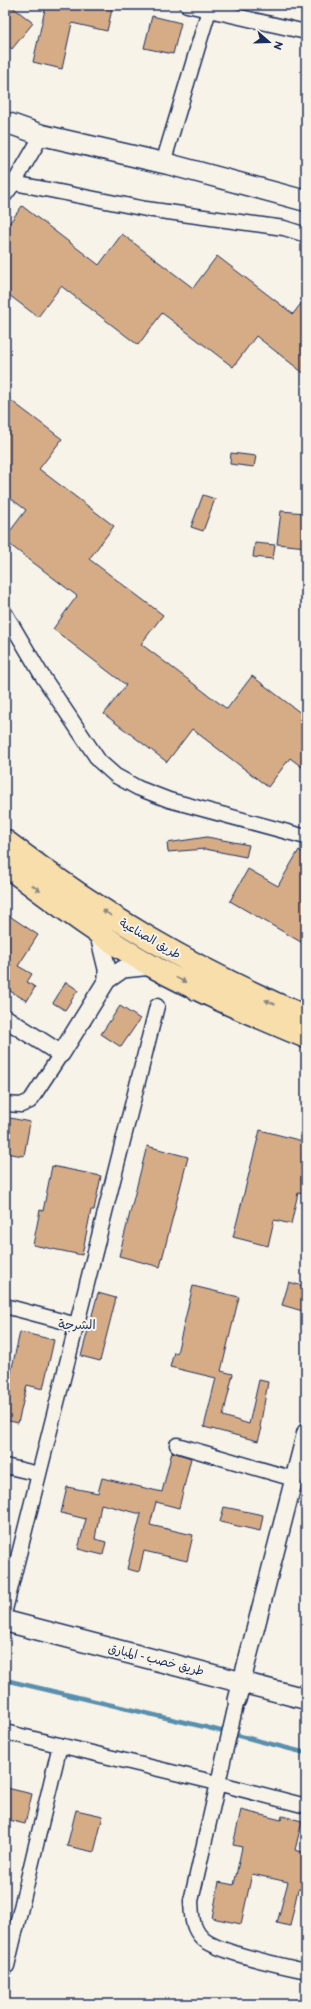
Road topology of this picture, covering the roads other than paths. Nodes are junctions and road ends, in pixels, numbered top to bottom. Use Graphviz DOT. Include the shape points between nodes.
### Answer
graph roads {
  1 [pos="187,5"];
  2 [pos="209,10"];
  3 [pos="306,32"];
  4 [pos="5,122"];
  5 [pos="42,135"];
  6 [pos="163,163"];
  7 [pos="14,183"];
  8 [pos="5,195"];
  9 [pos="306,201"];
  10 [pos="306,235"];
  11 [pos="5,613"];
  12 [pos="306,837"];
  13 [pos="5,841"];
  14 [pos="5,864"];
  15 [pos="98,932"];
  16 [pos="152,966"];
  17 [pos="107,980"];
  18 [pos="157,1006"];
  19 [pos="306,1017"];
  20 [pos="5,1018"];
  21 [pos="306,1037"];
  22 [pos="61,1054"];
  23 [pos="5,1104"];
  24 [pos="5,1306"];
  25 [pos="77,1325"];
  26 [pos="306,1432"];
  27 [pos="177,1445"];
  28 [pos="5,1466"];
  29 [pos="39,1474"];
  30 [pos="294,1479"];
  31 [pos="5,1610"];
  32 [pos="5,1621"];
  33 [pos="239,1691"];
  34 [pos="306,1699"];
  35 [pos="5,1732"];
  36 [pos="60,1745"];
  37 [pos="217,1782"];
  38 [pos="306,1806"];
  39 [pos="7,1966"];
  40 [pos="306,1971"];
  1 -- 2 [label="street"];
  2 -- 3 [label="street"];
  2 -- 6 [label="street"];
  4 -- 5 [label="main road"];
  5 -- 6 [label="main road"];
  5 -- 7 [label="street"];
  6 -- 9 [label="main road"];
  7 -- 8 [label="street"];
  7 -- 10 [label="street" via="146,209 284,228"];
  11 -- 12 [label="street" via="41,674 99,761 116,776 169,800"];
  19 -- 13 [label="highway, طريق الصناعية, one-way" via="250,994 148,939 59,882"];
  14 -- 15 [label="highway, طريق الصناعية, one-way"];
  15 -- 16 [label="highway, طريق الصناعية"];
  15 -- 17 [label="street"];
  16 -- 17 [label="street" via="123,969"];
  16 -- 21 [label="highway, طريق الصناعية, one-way"];
  17 -- 22 [label="street"];
  18 -- 25 [label="street"];
  20 -- 22 [label="street"];
  22 -- 23 [label="street" via="30,1101 21,1105"];
  24 -- 25 [label="street"];
  25 -- 29 [label="street"];
  26 -- 30 [label="street"];
  27 -- 30 [label="street"];
  28 -- 29 [label="street"];
  29 -- 31 [label="street"];
  30 -- 33 [label="street"];
  32 -- 33 [label="main road, طريق خصب - المبارق"];
  33 -- 34 [label="main road, طريق خصب - المبارق"];
  33 -- 37 [label="street"];
  35 -- 36 [label="street"];
  36 -- 37 [label="street"];
  36 -- 39 [label="street"];
  37 -- 38 [label="street"];
  37 -- 40 [label="street" via="191,1901 192,1923 202,1939 225,1950"];
}
